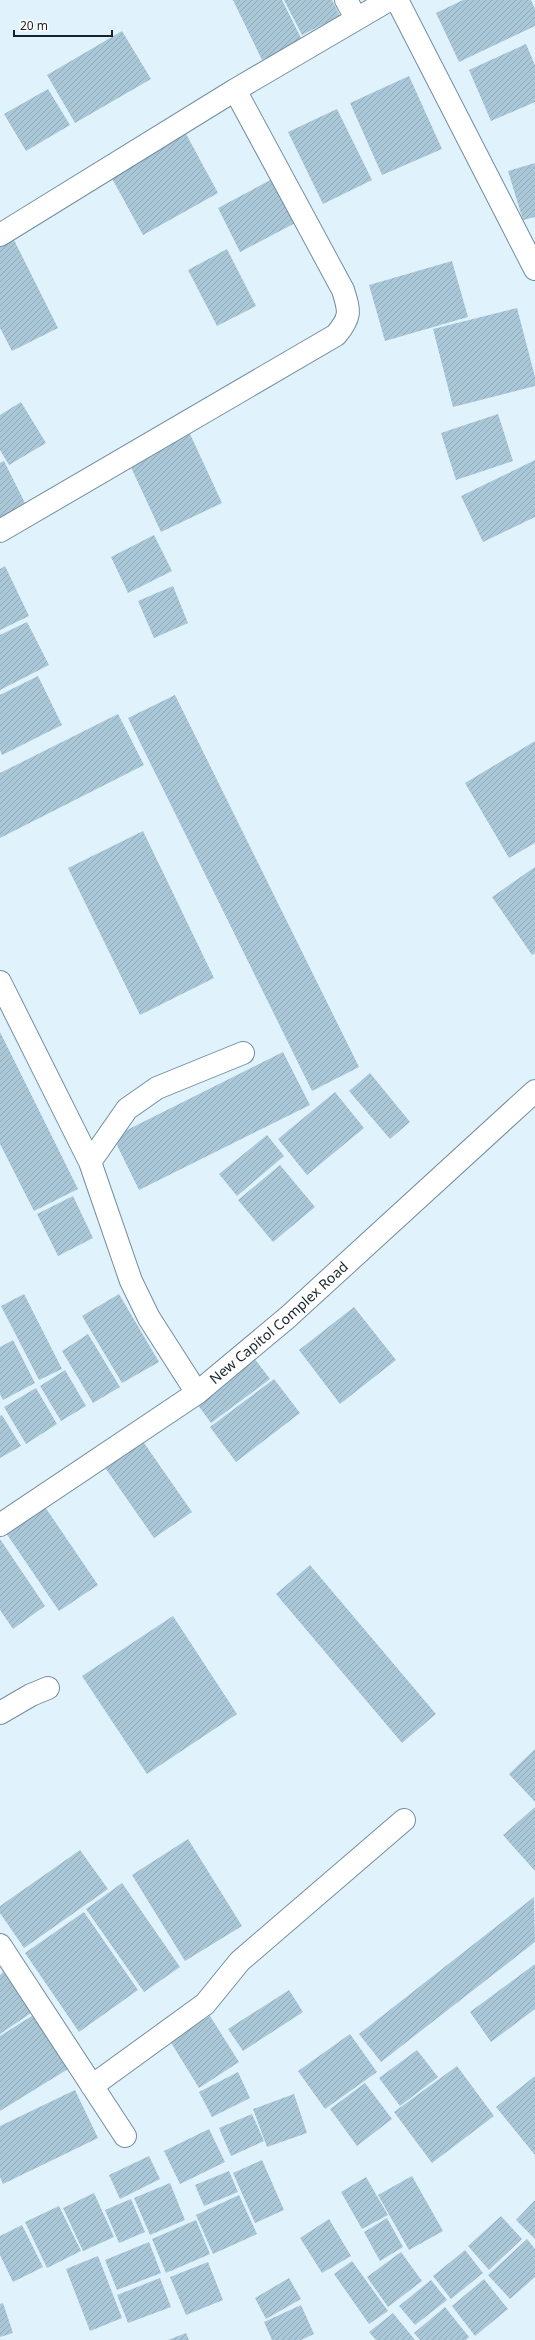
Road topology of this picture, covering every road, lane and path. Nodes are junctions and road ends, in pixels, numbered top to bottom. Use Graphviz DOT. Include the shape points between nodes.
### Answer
graph roads {
  1 [pos="388,0"];
  2 [pos="397,0"];
  3 [pos="351,9"];
  4 [pos="235,90"];
  5 [pos="0,235"];
  6 [pos="535,269"];
  7 [pos="0,531"];
  8 [pos="0,982"];
  9 [pos="243,1053"];
  10 [pos="535,1091"];
  11 [pos="90,1162"];
  12 [pos="197,1393"];
  13 [pos="0,1525"];
  14 [pos="48,1688"];
  15 [pos="0,1714"];
  16 [pos="404,1820"];
  17 [pos="0,1945"];
  18 [pos="92,2086"];
  19 [pos="125,2136"];
  1 -- 3 [label="street"];
  2 -- 6 [label="street"];
  3 -- 4 [label="street"];
  4 -- 5 [label="street"];
  4 -- 7 [label="street" via="343,290 348,306 347,322 336,335"];
  8 -- 11 [label="street"];
  9 -- 11 [label="street" via="157,1088 127,1109"];
  10 -- 12 [label="street, New Capitol Complex Road" via="288,1318"];
  11 -- 12 [label="street" via="131,1281 149,1318"];
  12 -- 13 [label="street, New Capitol Complex Road"];
  14 -- 15 [label="street"];
  16 -- 18 [label="street" via="240,1961 205,2004"];
  17 -- 18 [label="street"];
  18 -- 19 [label="street"];
}
